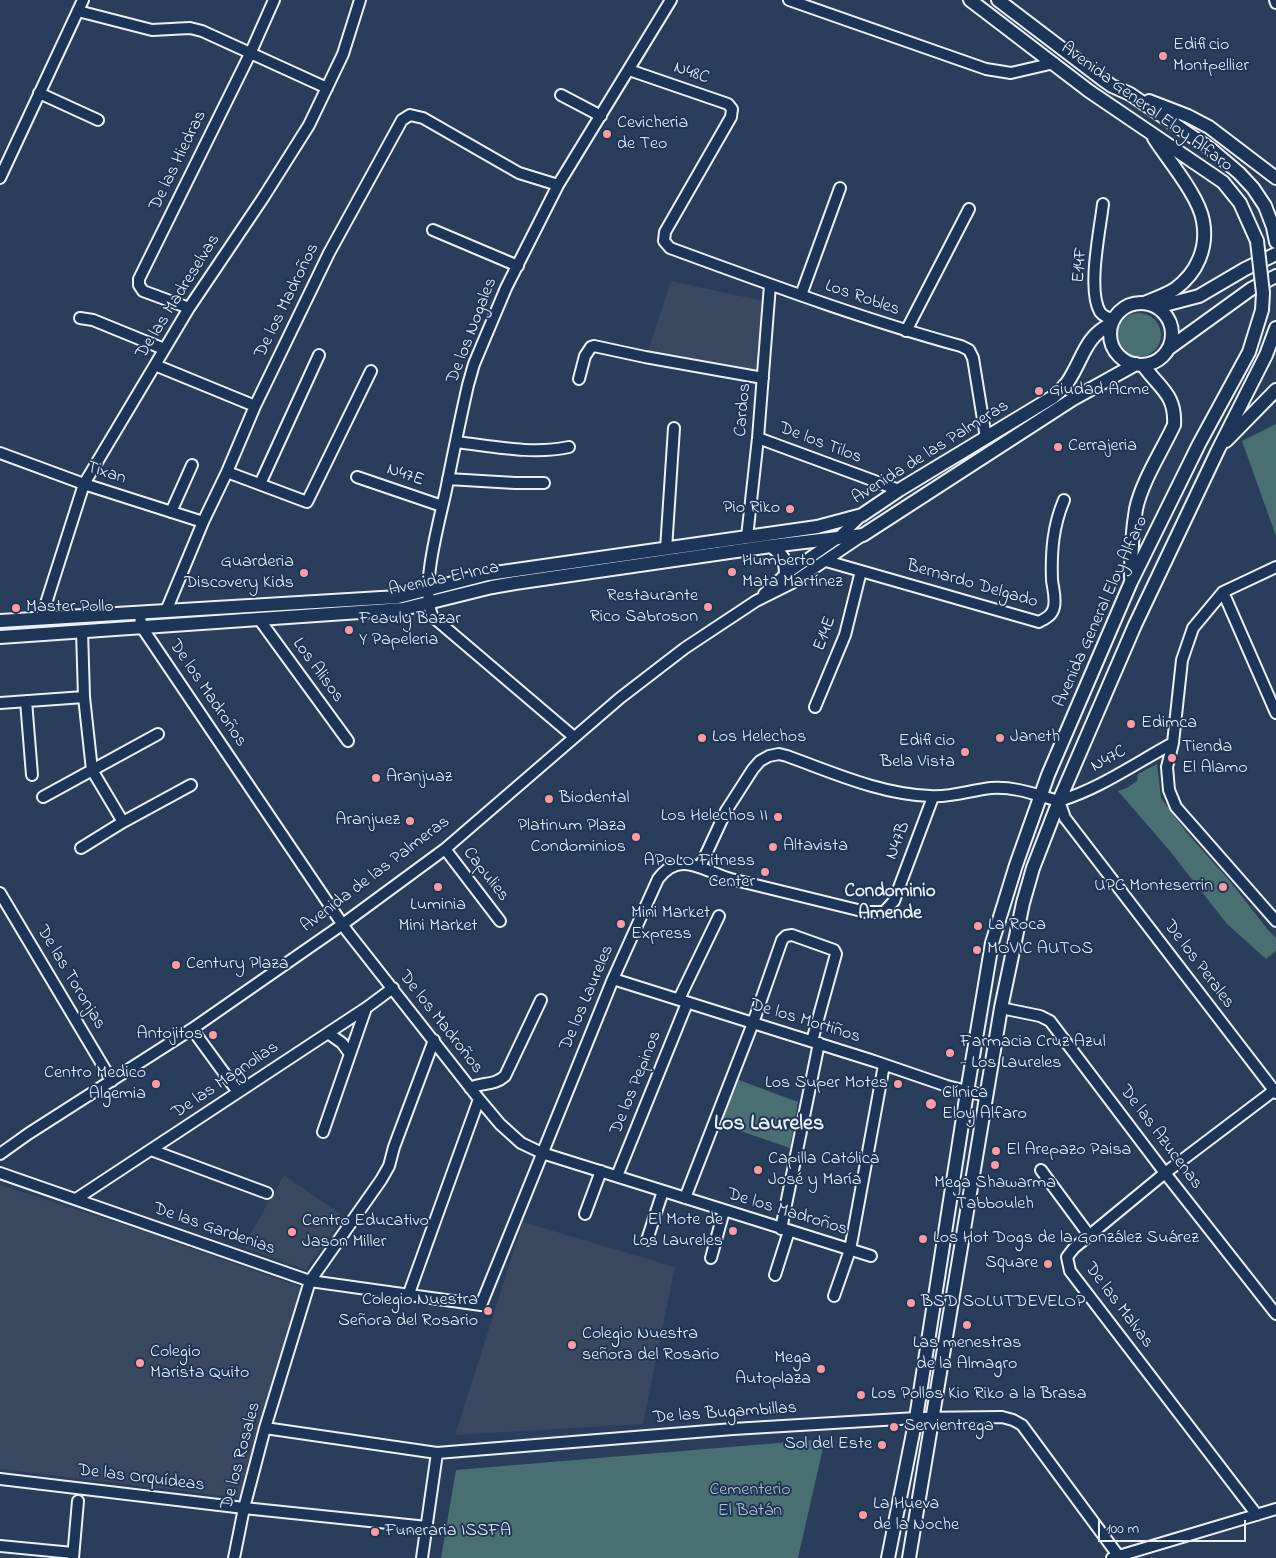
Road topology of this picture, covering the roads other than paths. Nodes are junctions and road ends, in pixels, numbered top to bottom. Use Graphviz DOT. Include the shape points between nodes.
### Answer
graph roads {
  1 [pos="83,0"];
  2 [pos="274,0"];
  3 [pos="360,0"];
  4 [pos="671,0"];
  5 [pos="789,0"];
  6 [pos="970,0"];
  7 [pos="998,0"];
  8 [pos="78,11"];
  9 [pos="250,54"];
  10 [pos="1054,64"];
  11 [pos="629,70"];
  12 [pos="328,88"];
  13 [pos="39,93"];
  14 [pos="1130,94"];
  15 [pos="561,96"];
  16 [pos="601,116"];
  17 [pos="98,120"];
  18 [pos="1150,132"];
  19 [pos="0,178"];
  20 [pos="1276,178"];
  21 [pos="558,185"];
  22 [pos="840,188"];
  23 [pos="1103,204"];
  24 [pos="969,210"];
  25 [pos="433,230"];
  26 [pos="664,241"];
  27 [pos="1276,242"];
  28 [pos="1276,254"];
  29 [pos="518,266"];
  30 [pos="1276,276"];
  31 [pos="770,285"];
  32 [pos="801,295"];
  33 [pos="1144,303"];
  34 [pos="1157,307"];
  35 [pos="189,308"];
  36 [pos="80,318"];
  37 [pos="1112,322"];
  38 [pos="1276,328"];
  39 [pos="906,331"];
  40 [pos="164,349"];
  41 [pos="1168,349"];
  42 [pos="319,355"];
  43 [pos="155,365"];
  44 [pos="1140,365"];
  45 [pos="370,371"];
  46 [pos="763,378"];
  47 [pos="578,380"];
  48 [pos="1276,390"];
  49 [pos="256,406"];
  50 [pos="674,428"];
  51 [pos="758,438"];
  52 [pos="986,438"];
  53 [pos="456,442"];
  54 [pos="569,447"];
  55 [pos="1218,450"];
  56 [pos="0,453"];
  57 [pos="192,465"];
  58 [pos="227,472"];
  59 [pos="357,477"];
  60 [pos="448,479"];
  61 [pos="544,483"];
  62 [pos="84,484"];
  63 [pos="260,484"];
  64 [pos="899,490"];
  65 [pos="1064,500"];
  66 [pos="442,506"];
  67 [pos="171,512"];
  68 [pos="862,515"];
  69 [pos="203,522"];
  70 [pos="863,535"];
  71 [pos="747,537"];
  72 [pos="842,542"];
  73 [pos="771,546"];
  74 [pos="666,549"];
  75 [pos="826,561"];
  76 [pos="1276,567"];
  77 [pos="858,570"];
  78 [pos="786,574"];
  79 [pos="1131,582"];
  80 [pos="1223,592"];
  81 [pos="429,597"];
  82 [pos="756,601"];
  83 [pos="166,611"];
  84 [pos="140,612"];
  85 [pos="41,619"];
  86 [pos="259,619"];
  87 [pos="0,621"];
  88 [pos="141,626"];
  89 [pos="82,631"];
  90 [pos="0,637"];
  91 [pos="84,697"];
  92 [pos="26,701"];
  93 [pos="0,703"];
  94 [pos="815,706"];
  95 [pos="1276,713"];
  96 [pos="158,734"];
  97 [pos="574,737"];
  98 [pos="348,741"];
  99 [pos="1173,743"];
  100 [pos="92,770"];
  101 [pos="32,775"];
  102 [pos="191,785"];
  103 [pos="1040,796"];
  104 [pos="933,797"];
  105 [pos="43,798"];
  106 [pos="1058,801"];
  107 [pos="124,822"];
  108 [pos="81,848"];
  109 [pos="444,849"];
  110 [pos="700,867"];
  111 [pos="1,896"];
  112 [pos="719,916"];
  113 [pos="500,921"];
  114 [pos="1276,921"];
  115 [pos="343,924"];
  116 [pos="613,979"];
  117 [pos="393,988"];
  118 [pos="541,1000"];
  119 [pos="683,1001"];
  120 [pos="366,1008"];
  121 [pos="1001,1008"];
  122 [pos="753,1023"];
  123 [pos="192,1028"];
  124 [pos="328,1033"];
  125 [pos="434,1040"];
  126 [pos="815,1042"];
  127 [pos="350,1054"];
  128 [pos="884,1065"];
  129 [pos="112,1081"];
  130 [pos="470,1088"];
  131 [pos="1275,1091"];
  132 [pos="238,1092"];
  133 [pos="967,1092"];
  134 [pos="986,1096"];
  135 [pos="479,1099"];
  136 [pos="322,1132"];
  137 [pos="151,1150"];
  138 [pos="542,1153"];
  139 [pos="0,1154"];
  140 [pos="1041,1170"];
  141 [pos="601,1171"];
  142 [pos="0,1173"];
  143 [pos="1165,1173"];
  144 [pos="618,1176"];
  145 [pos="663,1191"];
  146 [pos="267,1193"];
  147 [pos="685,1198"];
  148 [pos="76,1199"];
  149 [pos="724,1211"];
  150 [pos="585,1214"];
  151 [pos="785,1230"];
  152 [pos="1089,1235"];
  153 [pos="647,1240"];
  154 [pos="850,1250"];
  155 [pos="871,1256"];
  156 [pos="710,1258"];
  157 [pos="775,1275"];
  158 [pos="310,1281"];
  159 [pos="408,1296"];
  160 [pos="834,1296"];
  161 [pos="481,1305"];
  162 [pos="1276,1314"];
  163 [pos="932,1417"];
  164 [pos="916,1418"];
  165 [pos="264,1428"];
  166 [pos="437,1453"];
  167 [pos="0,1479"];
  168 [pos="78,1501"];
  169 [pos="244,1508"];
  170 [pos="1276,1509"];
  171 [pos="1257,1515"];
  172 [pos="427,1527"];
  173 [pos="0,1546"];
  174 [pos="73,1555"];
  175 [pos="1117,1557"];
  176 [pos="234,1558"];
  177 [pos="422,1558"];
  178 [pos="888,1558"];
  179 [pos="909,1558"];
  1 -- 8 [label="street"];
  2 -- 9 [label="street, De las Hiedras"];
  3 -- 12 [label="street, De las Madreselvas"];
  4 -- 11 [label="street, De los Nogales"];
  5 -- 10 [label="street" via="986,69 1011,73"];
  6 -- 10 [label="main road, Avenida General Eloy Alfaro"];
  7 -- 14 [label="main road, Avenida General Eloy Alfaro" via="1102,79"];
  8 -- 9 [label="street" via="152,30 196,29"];
  8 -- 13 [label="street"];
  9 -- 12 [label="street"];
  9 -- 35 [label="street, De las Hiedras" via="139,278 140,288 145,292"];
  10 -- 18 [label="main road, Avenida General Eloy Alfaro"];
  11 -- 16 [label="street, De los Nogales"];
  11 -- 26 [label="street, N48C" via="728,104 732,109 731,117 665,232"];
  12 -- 35 [label="street, De las Madreselvas" via="263,198"];
  13 -- 17 [label="street"];
  13 -- 19 [label="street"];
  14 -- 20 [label="main road" via="1209,127"];
  14 -- 27 [label="main road, Avenida General Eloy Alfaro" via="1212,150 1239,173 1264,206"];
  15 -- 16 [label="street"];
  16 -- 21 [label="street, De los Nogales"];
  18 -- 33 [label="main road, Avenida de las Palmeras" via="1194,197 1203,220 1204,238 1202,255 1187,280 1174,290"];
  18 -- 79 [label="main road, Avenida General Eloy Alfaro, bridge" via="1223,182 1240,203 1257,241 1263,293 1262,310 1249,352"];
  21 -- 29 [label="street, De los Nogales"];
  21 -- 49 [label="street, De los Madroños" via="520,172 423,118 410,115 402,120 329,253"];
  22 -- 32 [label="street"];
  23 -- 37 [label="street, E14F" via="1094,276 1095,296 1101,312"];
  24 -- 39 [label="street"];
  25 -- 29 [label="street"];
  26 -- 31 [label="street, Los Robles" via="670,248"];
  28 -- 34 [label="main road" via="1199,296"];
  29 -- 53 [label="street, De los Nogales" via="474,364"];
  30 -- 41 [label="main road, Avenida de las Palmeras"];
  31 -- 32 [label="street, Los Robles"];
  31 -- 46 [label="street, Cardos"];
  32 -- 39 [label="street, Los Robles"];
  33 -- 34 [label="main road"];
  33 -- 37 [label="main road, Avenida de las Palmeras" via="1126,307"];
  34 -- 41 [label="main road" via="1172,331"];
  35 -- 40 [label="street, De las Madreselvas"];
  36 -- 40 [label="street" via="93,320"];
  37 -- 44 [label="main road" via="1110,333 1114,350 1128,362"];
  37 -- 52 [label="main road, Avenida de las Palmeras" via="1092,338 1066,384 1054,397"];
  38 -- 55 [label="main road, Avenida General Eloy Alfaro" via="1266,355"];
  39 -- 52 [label="street, Los Robles" via="969,350"];
  40 -- 43 [label="street, De las Madreselvas"];
  41 -- 44 [label="main road, Avenida de las Palmeras" via="1158,360"];
  42 -- 63 [label="street"];
  43 -- 49 [label="street"];
  43 -- 62 [label="street, De las Madreselvas"];
  44 -- 70 [label="main road, Avenida de las Palmeras" via="1074,398"];
  44 -- 79 [label="main road" via="1167,393 1174,406 1174,425 1136,508"];
  45 -- 63 [label="street" via="307,502"];
  46 -- 47 [label="street" via="594,346 585,356"];
  46 -- 51 [label="street, Cardos"];
  48 -- 55 [label="main road"];
  49 -- 58 [label="street, De los Madroños"];
  50 -- 74 [label="street"];
  51 -- 64 [label="street, De los Tilos"];
  51 -- 71 [label="street, Cardos"];
  52 -- 64 [label="main road, Avenida de las Palmeras"];
  53 -- 54 [label="street" via="544,450"];
  53 -- 60 [label="street, De los Nogales"];
  55 -- 106 [label="main road, Avenida General Eloy Alfaro" via="1135,625"];
  56 -- 62 [label="street, Tixan"];
  57 -- 67 [label="street"];
  58 -- 63 [label="street"];
  58 -- 69 [label="street, De los Madroños"];
  59 -- 66 [label="street, N47E"];
  60 -- 61 [label="street"];
  60 -- 66 [label="street, De los Nogales"];
  62 -- 67 [label="street, Tixan"];
  62 -- 85 [label="street, De las Madreselvas"];
  64 -- 68 [label="main road, Avenida de las Palmeras"];
  65 -- 77 [label="street, Bernardo Delgado" via="1052,543 1054,607 1048,618 1039,622"];
  66 -- 81 [label="street, De los Nogales" via="435,532"];
  67 -- 69 [label="street, Tixan"];
  68 -- 71 [label="main road, Avenida El Inca" via="817,527"];
  68 -- 72 [label="street, Avenida de las Palmeras"];
  69 -- 83 [label="street, De los Madroños"];
  70 -- 72 [label="main road, Avenida El Inca"];
  71 -- 74 [label="main road, Avenida El Inca"];
  72 -- 73 [label="main road, Avenida El Inca"];
  72 -- 75 [label="street, Avenida de las Palmeras"];
  72 -- 77 [label="street" via="850,564"];
  72 -- 78 [label="street, Avenida de las Palmeras"];
  73 -- 78 [label="main road" via="784,558"];
  73 -- 81 [label="main road, Avenida El Inca"];
  74 -- 81 [label="main road, Avenida El Inca" via="488,574"];
  75 -- 77 [label="street, Bernardo Delgado"];
  75 -- 82 [label="street, Avenida de las Palmeras"];
  76 -- 80 [label="street"];
  77 -- 94 [label="street, E14E" via="845,635"];
  78 -- 82 [label="street, Avenida de las Palmeras"];
  79 -- 103 [label="main road, Avenida General Eloy Alfaro"];
  80 -- 95 [label="street"];
  80 -- 99 [label="street" via="1193,628 1182,660"];
  81 -- 83 [label="main road, Avenida El Inca"];
  81 -- 86 [label="main road, Avenida El Inca" via="403,609"];
  81 -- 97 [label="street" via="433,617"];
  82 -- 97 [label="street, Avenida de las Palmeras" via="685,648"];
  83 -- 84 [label="main road, Avenida El Inca"];
  84 -- 85 [label="main road, Avenida El Inca"];
  84 -- 88 [label="street"];
  85 -- 87 [label="main road, Avenida El Inca"];
  86 -- 88 [label="main road, Avenida El Inca"];
  86 -- 98 [label="street, Los Alisos"];
  88 -- 89 [label="main road, Avenida El Inca"];
  88 -- 115 [label="street, De los Madroños"];
  89 -- 90 [label="main road, Avenida El Inca"];
  89 -- 91 [label="street"];
  91 -- 92 [label="street"];
  91 -- 100 [label="street"];
  92 -- 93 [label="street"];
  92 -- 101 [label="street"];
  96 -- 100 [label="street"];
  97 -- 109 [label="street, Avenida de las Palmeras"];
  99 -- 106 [label="street, N47C" via="1091,789"];
  99 -- 114 [label="street" via="1166,767 1176,807"];
  100 -- 105 [label="street"];
  100 -- 107 [label="street"];
  102 -- 107 [label="street"];
  103 -- 104 [label="street" via="994,788"];
  103 -- 106 [label="street"];
  103 -- 133 [label="main road, Avenida General Eloy Alfaro" via="992,943"];
  104 -- 110 [label="street" via="873,787 774,754 760,761 741,785"];
  104 -- 110 [label="street, N47B" via="894,901 884,912 866,912 741,882"];
  106 -- 121 [label="main road, Avenida General Eloy Alfaro" via="1030,877"];
  106 -- 131 [label="street, De los Perales" via="1065,818"];
  107 -- 108 [label="street"];
  109 -- 113 [label="street, Capulies"];
  109 -- 115 [label="street, Avenida de las Palmeras"];
  110 -- 116 [label="street, De los Laureles" via="679,864 660,876"];
  111 -- 129 [label="street, De las Toronjas"];
  112 -- 119 [label="street, De los Pepinos"];
  115 -- 117 [label="street, De los Madroños"];
  115 -- 123 [label="street, Avenida de las Palmeras"];
  116 -- 119 [label="street, De los Mortiños"];
  116 -- 138 [label="street, De los Laureles"];
  117 -- 120 [label="street, De las Magnolias"];
  117 -- 125 [label="street, De los Madroños"];
  118 -- 130 [label="street" via="504,1076 494,1084"];
  119 -- 122 [label="street, De los Mortiños"];
  119 -- 144 [label="street, De los Pepinos"];
  120 -- 124 [label="street, De las Magnolias"];
  120 -- 127 [label="street"];
  121 -- 134 [label="main road, Avenida General Eloy Alfaro"];
  121 -- 143 [label="street, De las Azucenas" via="1050,1021"];
  122 -- 126 [label="street, De los Mortiños"];
  122 -- 126 [label="street" via="782,940 792,936 834,950 837,958"];
  122 -- 147 [label="street"];
  123 -- 129 [label="street, Avenida de las Palmeras"];
  123 -- 132 [label="street"];
  124 -- 127 [label="street"];
  124 -- 132 [label="street, De las Magnolias"];
  125 -- 130 [label="street, De los Madroños"];
  125 -- 158 [label="street, De los Rosales" via="389,1166"];
  126 -- 128 [label="street, De los Mortiños"];
  126 -- 151 [label="street"];
  127 -- 136 [label="street"];
  128 -- 133 [label="street, De los Mortiños"];
  128 -- 154 [label="street"];
  129 -- 139 [label="street, Avenida de las Palmeras"];
  130 -- 135 [label="street, De los Madroños"];
  131 -- 143 [label="street, De las Malvas"];
  132 -- 137 [label="street, De las Magnolias"];
  133 -- 134 [label="street, De los Mortiños"];
  133 -- 164 [label="main road, Avenida General Eloy Alfaro"];
  134 -- 163 [label="main road, Avenida General Eloy Alfaro"];
  135 -- 138 [label="street, De los Madroños" via="509,1134"];
  135 -- 159 [label="street"];
  137 -- 146 [label="street"];
  137 -- 148 [label="street, De las Magnolias"];
  138 -- 141 [label="street, De los Madroños"];
  138 -- 161 [label="street, De los Laureles"];
  140 -- 152 [label="street"];
  141 -- 144 [label="street, De los Madroños"];
  141 -- 150 [label="street"];
  142 -- 148 [label="street, De las Gardenias"];
  143 -- 152 [label="street, De las Malvas"];
  143 -- 162 [label="street, De las Azucenas"];
  144 -- 145 [label="street, De los Madroños"];
  145 -- 147 [label="street, De los Madroños"];
  145 -- 153 [label="street"];
  147 -- 149 [label="street, De los Madroños"];
  148 -- 158 [label="street, De las Gardenias"];
  149 -- 151 [label="street, De los Madroños"];
  149 -- 156 [label="street"];
  151 -- 154 [label="street, De los Madroños"];
  151 -- 157 [label="street"];
  152 -- 171 [label="street, De las Malvas" via="1067,1257 1070,1271"];
  154 -- 155 [label="street, De los Madroños"];
  154 -- 160 [label="street"];
  158 -- 159 [label="street, De las Gardenias"];
  158 -- 165 [label="street, De los Rosales"];
  159 -- 161 [label="street, De las Gardenias"];
  163 -- 164 [label="street, De las Bugambillas"];
  163 -- 175 [label="street, De las Bugambillas" via="1002,1416 1022,1425"];
  163 -- 179 [label="main road, Avenida General Eloy Alfaro"];
  164 -- 166 [label="street, De las Bugambillas"];
  164 -- 178 [label="main road, Avenida General Eloy Alfaro"];
  165 -- 166 [label="street, De las Bugambillas"];
  165 -- 169 [label="street, De los Rosales"];
  166 -- 172 [label="street"];
  167 -- 169 [label="street, De las Orquídeas"];
  168 -- 174 [label="street"];
  169 -- 172 [label="street, De las Orquídeas"];
  169 -- 176 [label="street, De los Rosales"];
  170 -- 171 [label="street"];
  171 -- 175 [label="street"];
  172 -- 177 [label="street"];
  173 -- 174 [label="street"];
}
